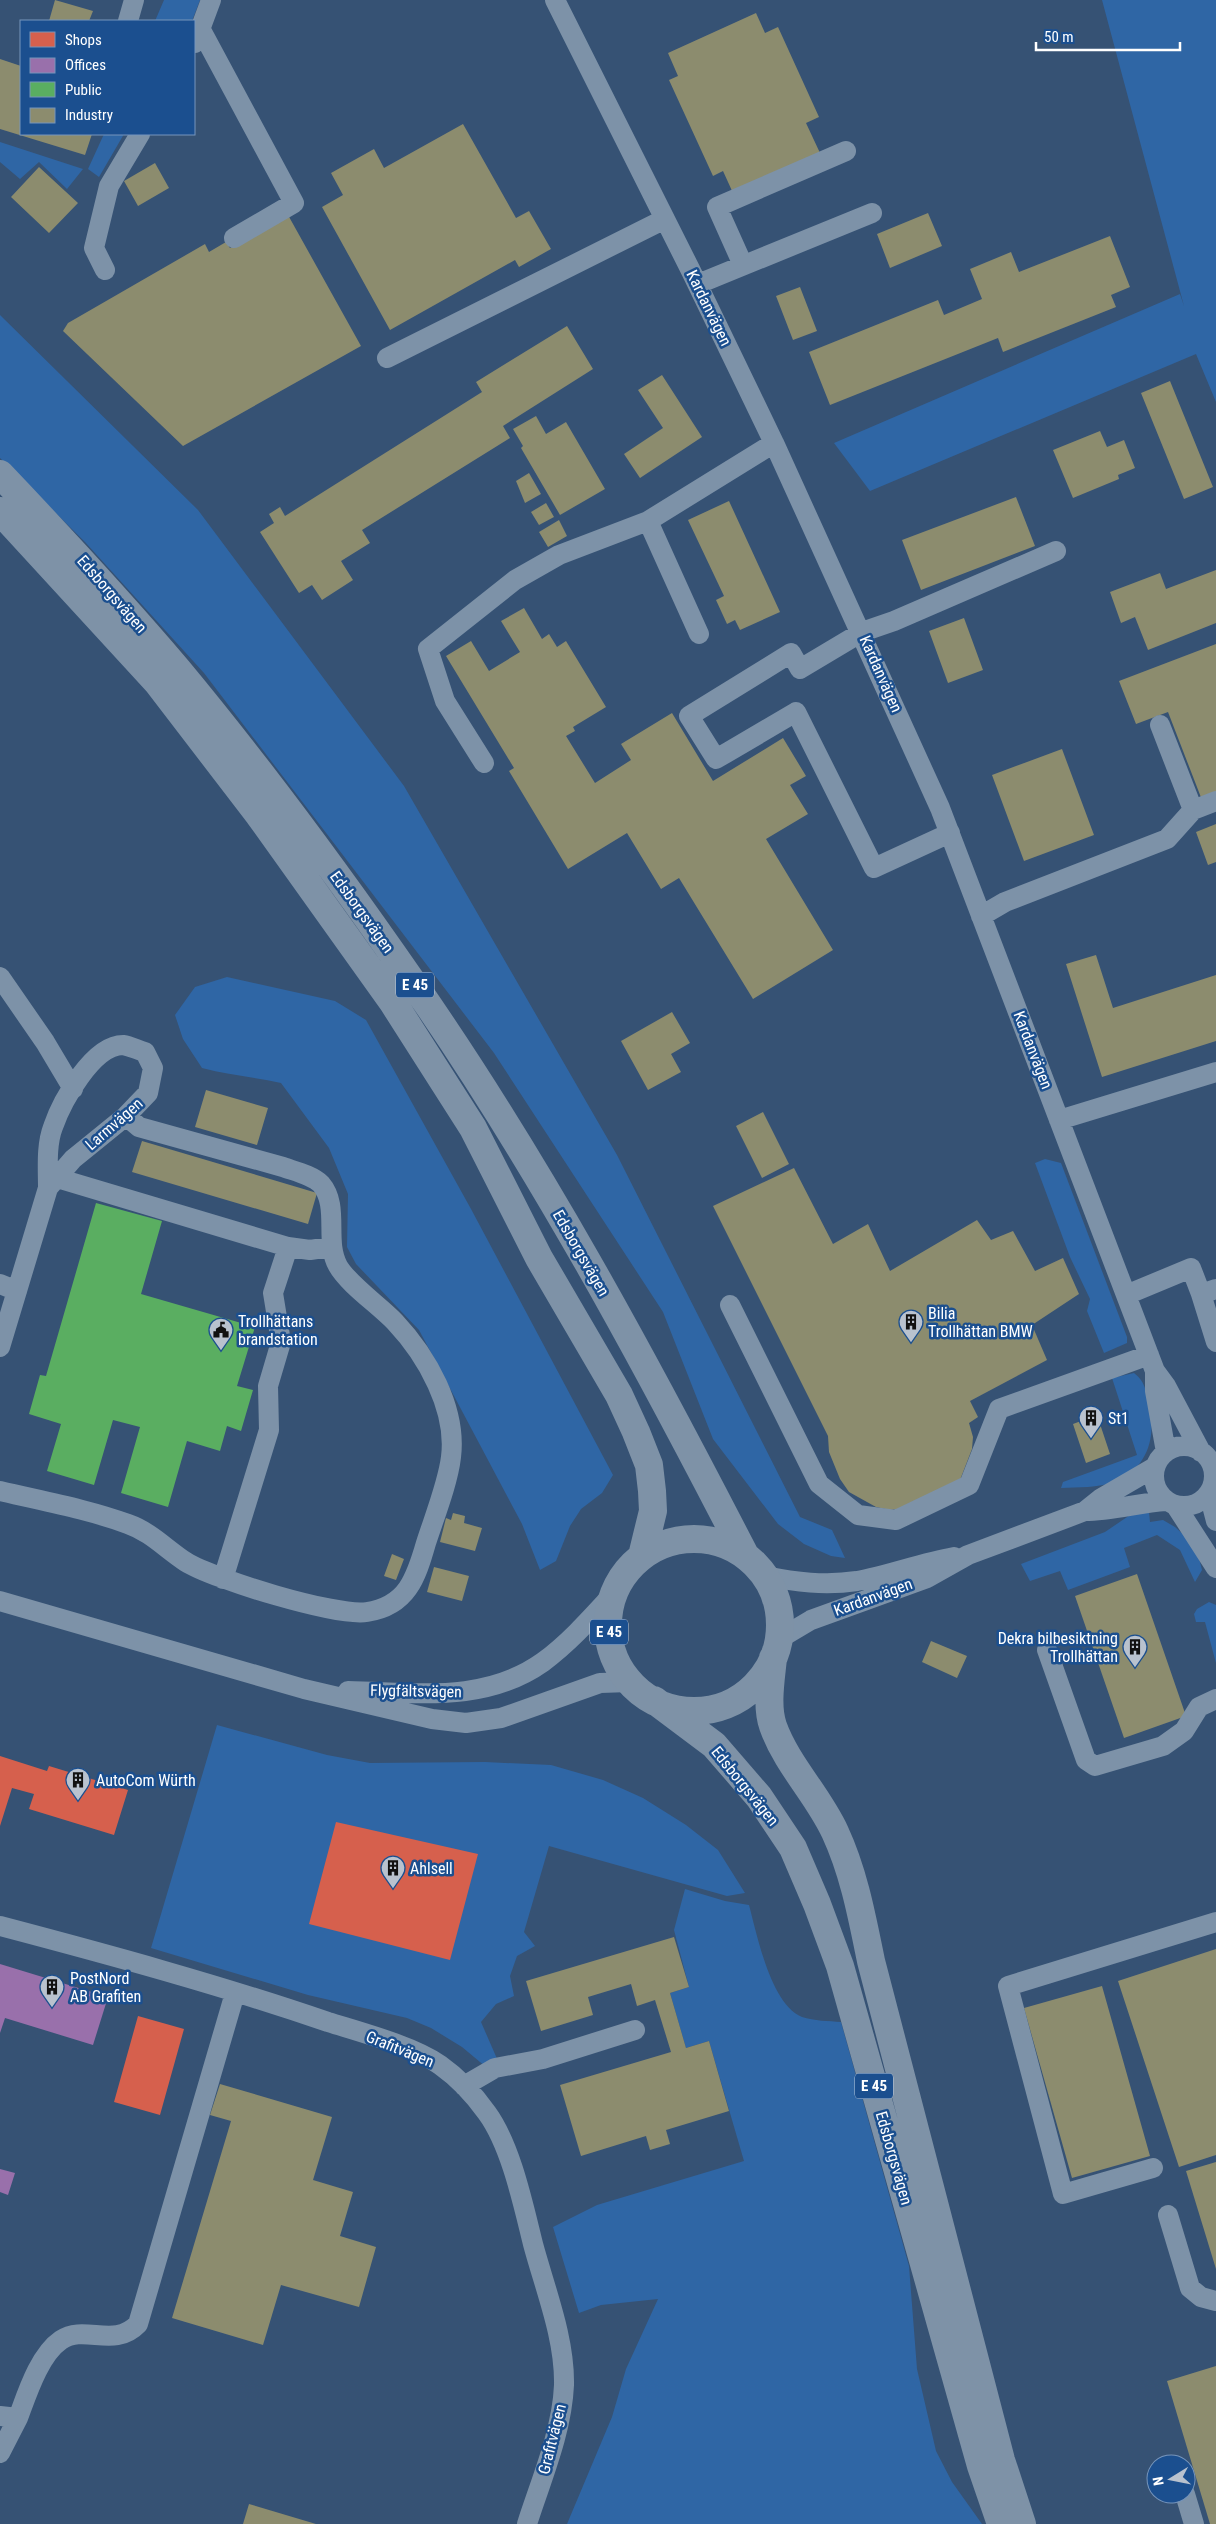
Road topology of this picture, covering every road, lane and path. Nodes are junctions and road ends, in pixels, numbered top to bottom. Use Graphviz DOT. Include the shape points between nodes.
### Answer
graph roads {
  1 [pos="134,0"];
  2 [pos="211,0"];
  3 [pos="555,0"];
  4 [pos="128,20"];
  5 [pos="197,37"];
  6 [pos="139,135"];
  7 [pos="846,151"];
  8 [pos="872,213"];
  9 [pos="665,219"];
  10 [pos="234,238"];
  11 [pos="743,265"];
  12 [pos="106,270"];
  13 [pos="698,284"];
  14 [pos="387,358"];
  15 [pos="774,443"];
  16 [pos="0,474"];
  17 [pos="0,511"];
  18 [pos="648,521"];
  19 [pos="1056,551"];
  20 [pos="862,632"];
  21 [pos="699,634"];
  22 [pos="1160,725"];
  23 [pos="484,763"];
  24 [pos="1216,801"];
  25 [pos="1193,810"];
  26 [pos="950,833"];
  27 [pos="982,916"];
  28 [pos="0,977"];
  29 [pos="1216,1072"];
  30 [pos="73,1089"];
  31 [pos="126,1116"];
  32 [pos="1059,1120"];
  33 [pos="53,1183"];
  34 [pos="288,1247"];
  35 [pos="330,1247"];
  36 [pos="8,1288"];
  37 [pos="1208,1291"];
  38 [pos="1126,1295"];
  39 [pos="730,1305"];
  40 [pos="1216,1342"];
  41 [pos="0,1347"];
  42 [pos="1152,1363"];
  43 [pos="1160,1459"];
  44 [pos="1210,1461"];
  45 [pos="0,1491"];
  46 [pos="1209,1494"];
  47 [pos="1171,1503"];
  48 [pos="1085,1511"];
  49 [pos="1216,1521"];
  50 [pos="744,1555"];
  51 [pos="968,1555"];
  52 [pos="642,1556"];
  53 [pos="1216,1568"];
  54 [pos="765,1576"];
  55 [pos="223,1579"];
  56 [pos="614,1594"];
  57 [pos="0,1601"];
  58 [pos="776,1648"];
  59 [pos="1047,1650"];
  60 [pos="630,1682"];
  61 [pos="304,1689"];
  62 [pos="1216,1699"];
  63 [pos="654,1700"];
  64 [pos="1216,1922"];
  65 [pos="0,1926"];
  66 [pos="235,1993"];
  67 [pos="635,2030"];
  68 [pos="464,2086"];
  69 [pos="1153,2168"];
  70 [pos="1168,2215"];
  71 [pos="1216,2301"];
  72 [pos="9,2417"];
  73 [pos="0,2453"];
  74 [pos="1188,2504"];
  75 [pos="527,2524"];
  76 [pos="1001,2524"];
  77 [pos="1022,2524"];
  78 [pos="1194,2524"];
  1 -- 4 [label="street"];
  2 -- 5 [label="street"];
  3 -- 9 [label="street, Kardanvägen"];
  5 -- 10 [label="street" via="294,203"];
  6 -- 12 [label="street" via="108,186 94,248"];
  7 -- 11 [label="street" via="717,207"];
  8 -- 11 [label="street"];
  9 -- 13 [label="street, Kardanvägen"];
  9 -- 14 [label="street"];
  11 -- 13 [label="street"];
  13 -- 15 [label="street, Kardanvägen"];
  15 -- 18 [label="street"];
  15 -- 20 [label="street, Kardanvägen"];
  16 -- 50 [label="highway, Edsborgsvägen / E 45" via="82,559 179,672 280,800 414,984 498,1113 569,1231 667,1404"];
  17 -- 52 [label="highway, Edsborgsvägen / E 45" via="157,682 259,815 392,1001 473,1128 539,1258 636,1432 649,1465 653,1511"];
  18 -- 21 [label="street"];
  18 -- 23 [label="street" via="559,555 515,580 428,649 445,701"];
  19 -- 20 [label="street"];
  20 -- 26 [label="street, Kardanvägen"];
  20 -- 26 [label="street" via="800,669 790,653 689,716 716,759 796,712 874,868"];
  22 -- 25 [label="street"];
  24 -- 25 [label="street"];
  25 -- 27 [label="street" via="1167,839 1005,902"];
  26 -- 27 [label="street, Kardanvägen"];
  27 -- 32 [label="street, Kardanvägen"];
  28 -- 30 [label="street"];
  29 -- 32 [label="street"];
  30 -- 31 [label="street, Larmvägen" via="104,1049 123,1045 145,1052 153,1068 148,1093"];
  30 -- 33 [label="street, Larmvägen" via="52,1128 48,1163"];
  31 -- 33 [label="street, Larmvägen" via="73,1159"];
  31 -- 35 [label="street" via="139,1127 282,1167 320,1183 328,1196"];
  32 -- 38 [label="street, Kardanvägen"];
  33 -- 34 [label="street"];
  33 -- 36 [label="street, Larmvägen"];
  34 -- 35 [label="street" via="310,1250"];
  34 -- 55 [label="street" via="273,1293 281,1342 268,1386 269,1430"];
  35 -- 55 [label="street" via="339,1267 396,1323 418,1352 433,1376 447,1412 451,1429 451,1458 418,1574 403,1596 388,1607 365,1613 341,1612"];
  36 -- 41 [label="street, Larmvägen"];
  37 -- 38 [label="street" via="1191,1268"];
  37 -- 40 [label="street"];
  38 -- 42 [label="street, Kardanvägen"];
  39 -- 42 [label="street" via="819,1484 858,1516 896,1520 970,1485 999,1409"];
  42 -- 43 [label="street, Kardanvägen"];
  42 -- 44 [label="street, Kardanvägen"];
  43 -- 44 [label="street" via="1184,1446"];
  43 -- 47 [label="street" via="1154,1486"];
  43 -- 48 [label="street, Kardanvägen"];
  44 -- 46 [label="street" via="1214,1481"];
  45 -- 55 [label="street" via="127,1523 147,1532 187,1563"];
  46 -- 47 [label="street" via="1193,1505"];
  46 -- 49 [label="street"];
  47 -- 48 [label="street, Kardanvägen"];
  47 -- 53 [label="street"];
  48 -- 51 [label="street, Kardanvägen"];
  50 -- 52 [label="highway, E 45" via="715,1541 693,1539 672,1542"];
  50 -- 54 [label="highway, E 45"];
  51 -- 54 [label="street, Kardanvägen" via="856,1581 806,1584"];
  51 -- 58 [label="street, Kardanvägen" via="927,1578 811,1620"];
  52 -- 56 [label="highway, E 45"];
  54 -- 58 [label="highway, E 45" via="778,1606"];
  56 -- 60 [label="highway, E 45" via="610,1608 610,1640 621,1669"];
  56 -- 61 [label="street, Flygfältsvägen" via="543,1662 516,1677 481,1690 460,1694"];
  57 -- 61 [label="street, Flygfältsvägen"];
  58 -- 63 [label="highway, E 45" via="758,1682 723,1706 681,1710"];
  58 -- 77 [label="highway, Edsborgsvägen / E 45" via="770,1694 772,1725 791,1762 835,1831 854,1881 871,1961 1001,2460"];
  59 -- 62 [label="street" via="1086,1760 1094,1766 1163,1746 1184,1731 1199,1707"];
  60 -- 61 [label="street, Flygfältsvägen" via="600,1683 501,1718 466,1722 432,1719"];
  60 -- 63 [label="highway, E 45"];
  63 -- 76 [label="highway, Edsborgsvägen / E 45" via="714,1745 759,1797 793,1848 817,1904 840,1966 981,2466"];
  64 -- 69 [label="street" via="1008,1986 1063,2194"];
  65 -- 66 [label="street, Grafitvägen"];
  66 -- 68 [label="street, Grafitvägen" via="393,2043 439,2064"];
  66 -- 72 [label="street" via="138,2324 130,2332 120,2335 77,2334 61,2340 51,2350"];
  67 -- 68 [label="street" via="543,2059 495,2068"];
  68 -- 75 [label="street, Grafitvägen" via="488,2114 504,2148 519,2189 559,2342 564,2383 561,2410"];
  70 -- 71 [label="street" via="1190,2288 1201,2298"];
  72 -- 73 [label="street"];
  74 -- 78 [label="street"];
}
